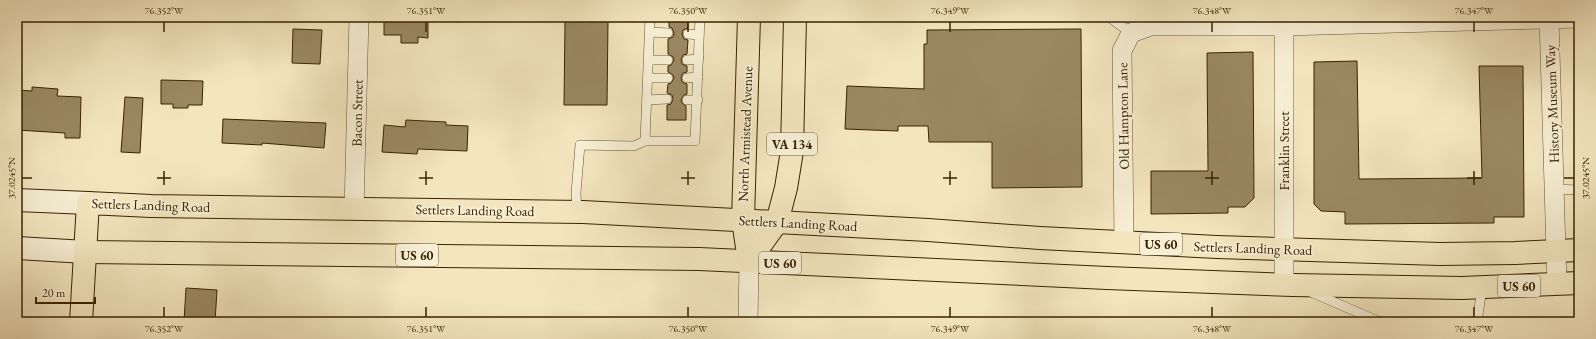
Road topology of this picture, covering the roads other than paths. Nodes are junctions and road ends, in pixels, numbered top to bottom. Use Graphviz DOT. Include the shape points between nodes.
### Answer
graph roads {
  1 [pos="359,17"];
  2 [pos="650,17"];
  3 [pos="700,17"];
  4 [pos="749,17"];
  5 [pos="795,17"];
  6 [pos="1109,17"];
  7 [pos="1579,18"];
  8 [pos="1549,19"];
  9 [pos="1284,22"];
  10 [pos="650,32"];
  11 [pos="668,33"];
  12 [pos="1131,33"];
  13 [pos="688,34"];
  14 [pos="699,35"];
  15 [pos="699,59"];
  16 [pos="649,60"];
  17 [pos="668,60"];
  18 [pos="687,60"];
  19 [pos="648,78"];
  20 [pos="668,78"];
  21 [pos="687,78"];
  22 [pos="698,78"];
  23 [pos="667,99"];
  24 [pos="647,100"];
  25 [pos="686,100"];
  26 [pos="698,100"];
  27 [pos="645,140"];
  28 [pos="1554,189"];
  29 [pos="1579,190"];
  30 [pos="17,200"];
  31 [pos="88,203"];
  32 [pos="354,209"];
  33 [pos="577,212"];
  34 [pos="743,220"];
  35 [pos="777,222"];
  36 [pos="1124,243"];
  37 [pos="17,248"];
  38 [pos="1284,249"];
  39 [pos="1579,250"];
  40 [pos="86,252"];
  41 [pos="1556,252"];
  42 [pos="749,261"];
  43 [pos="1579,283"];
  44 [pos="1288,284"];
  45 [pos="1557,284"];
  46 [pos="1482,288"];
  47 [pos="82,322"];
  48 [pos="748,322"];
  49 [pos="1380,322"];
  50 [pos="1477,322"];
  1 -- 32 [label="street, Bacon Street"];
  2 -- 10 [label="lane"];
  3 -- 14 [label="lane"];
  4 -- 34 [label="main road, North Armistead Avenue"];
  5 -- 35 [label="main road, VA 134" via="792,151"];
  6 -- 12 [label="lane"];
  7 -- 8 [label="street"];
  8 -- 9 [label="street"];
  8 -- 28 [label="street, History Museum Way"];
  9 -- 12 [label="street" via="1150,26"];
  9 -- 38 [label="street, Franklin Street"];
  10 -- 11 [label="lane"];
  10 -- 16 [label="lane"];
  12 -- 36 [label="street, Old Hampton Lane" via="1122,51"];
  13 -- 14 [label="lane"];
  14 -- 15 [label="lane"];
  15 -- 18 [label="lane"];
  15 -- 22 [label="lane"];
  16 -- 17 [label="lane"];
  16 -- 19 [label="lane"];
  19 -- 20 [label="lane"];
  19 -- 24 [label="lane"];
  21 -- 22 [label="lane"];
  22 -- 26 [label="lane"];
  23 -- 24 [label="lane"];
  24 -- 27 [label="lane"];
  25 -- 26 [label="lane"];
  26 -- 27 [label="lane" via="695,141"];
  27 -- 33 [label="lane" via="634,146 580,145"];
  28 -- 29 [label="lane"];
  28 -- 41 [label="street, History Museum Way"];
  30 -- 31 [label="main road, Settlers Landing Road"];
  31 -- 32 [label="main road, Settlers Landing Road / US 60"];
  31 -- 40 [label="main road"];
  32 -- 33 [label="main road, Settlers Landing Road / US 60"];
  33 -- 34 [label="main road, Settlers Landing Road / US 60"];
  34 -- 35 [label="main road, Settlers Landing Road / US 60"];
  34 -- 42 [label="main road, North Armistead Avenue"];
  35 -- 36 [label="main road, Settlers Landing Road / US 60"];
  35 -- 42 [label="main road, VA 134"];
  36 -- 38 [label="main road, Settlers Landing Road / US 60"];
  37 -- 40 [label="main road"];
  38 -- 41 [label="main road, Settlers Landing Road / US 60" via="1440,254"];
  38 -- 44 [label="street, Franklin Street"];
  39 -- 41 [label="main road, Settlers Landing Road / US 60"];
  40 -- 42 [label="main road, US 60"];
  40 -- 47 [label="main road"];
  41 -- 45 [label="street, History Museum Way"];
  42 -- 44 [label="main road, US 60"];
  42 -- 48 [label="street"];
  43 -- 45 [label="main road, US 60"];
  44 -- 46 [label="main road, US 60"];
  44 -- 49 [label="lane"];
  45 -- 46 [label="main road, US 60"];
  46 -- 50 [label="lane"];
}
